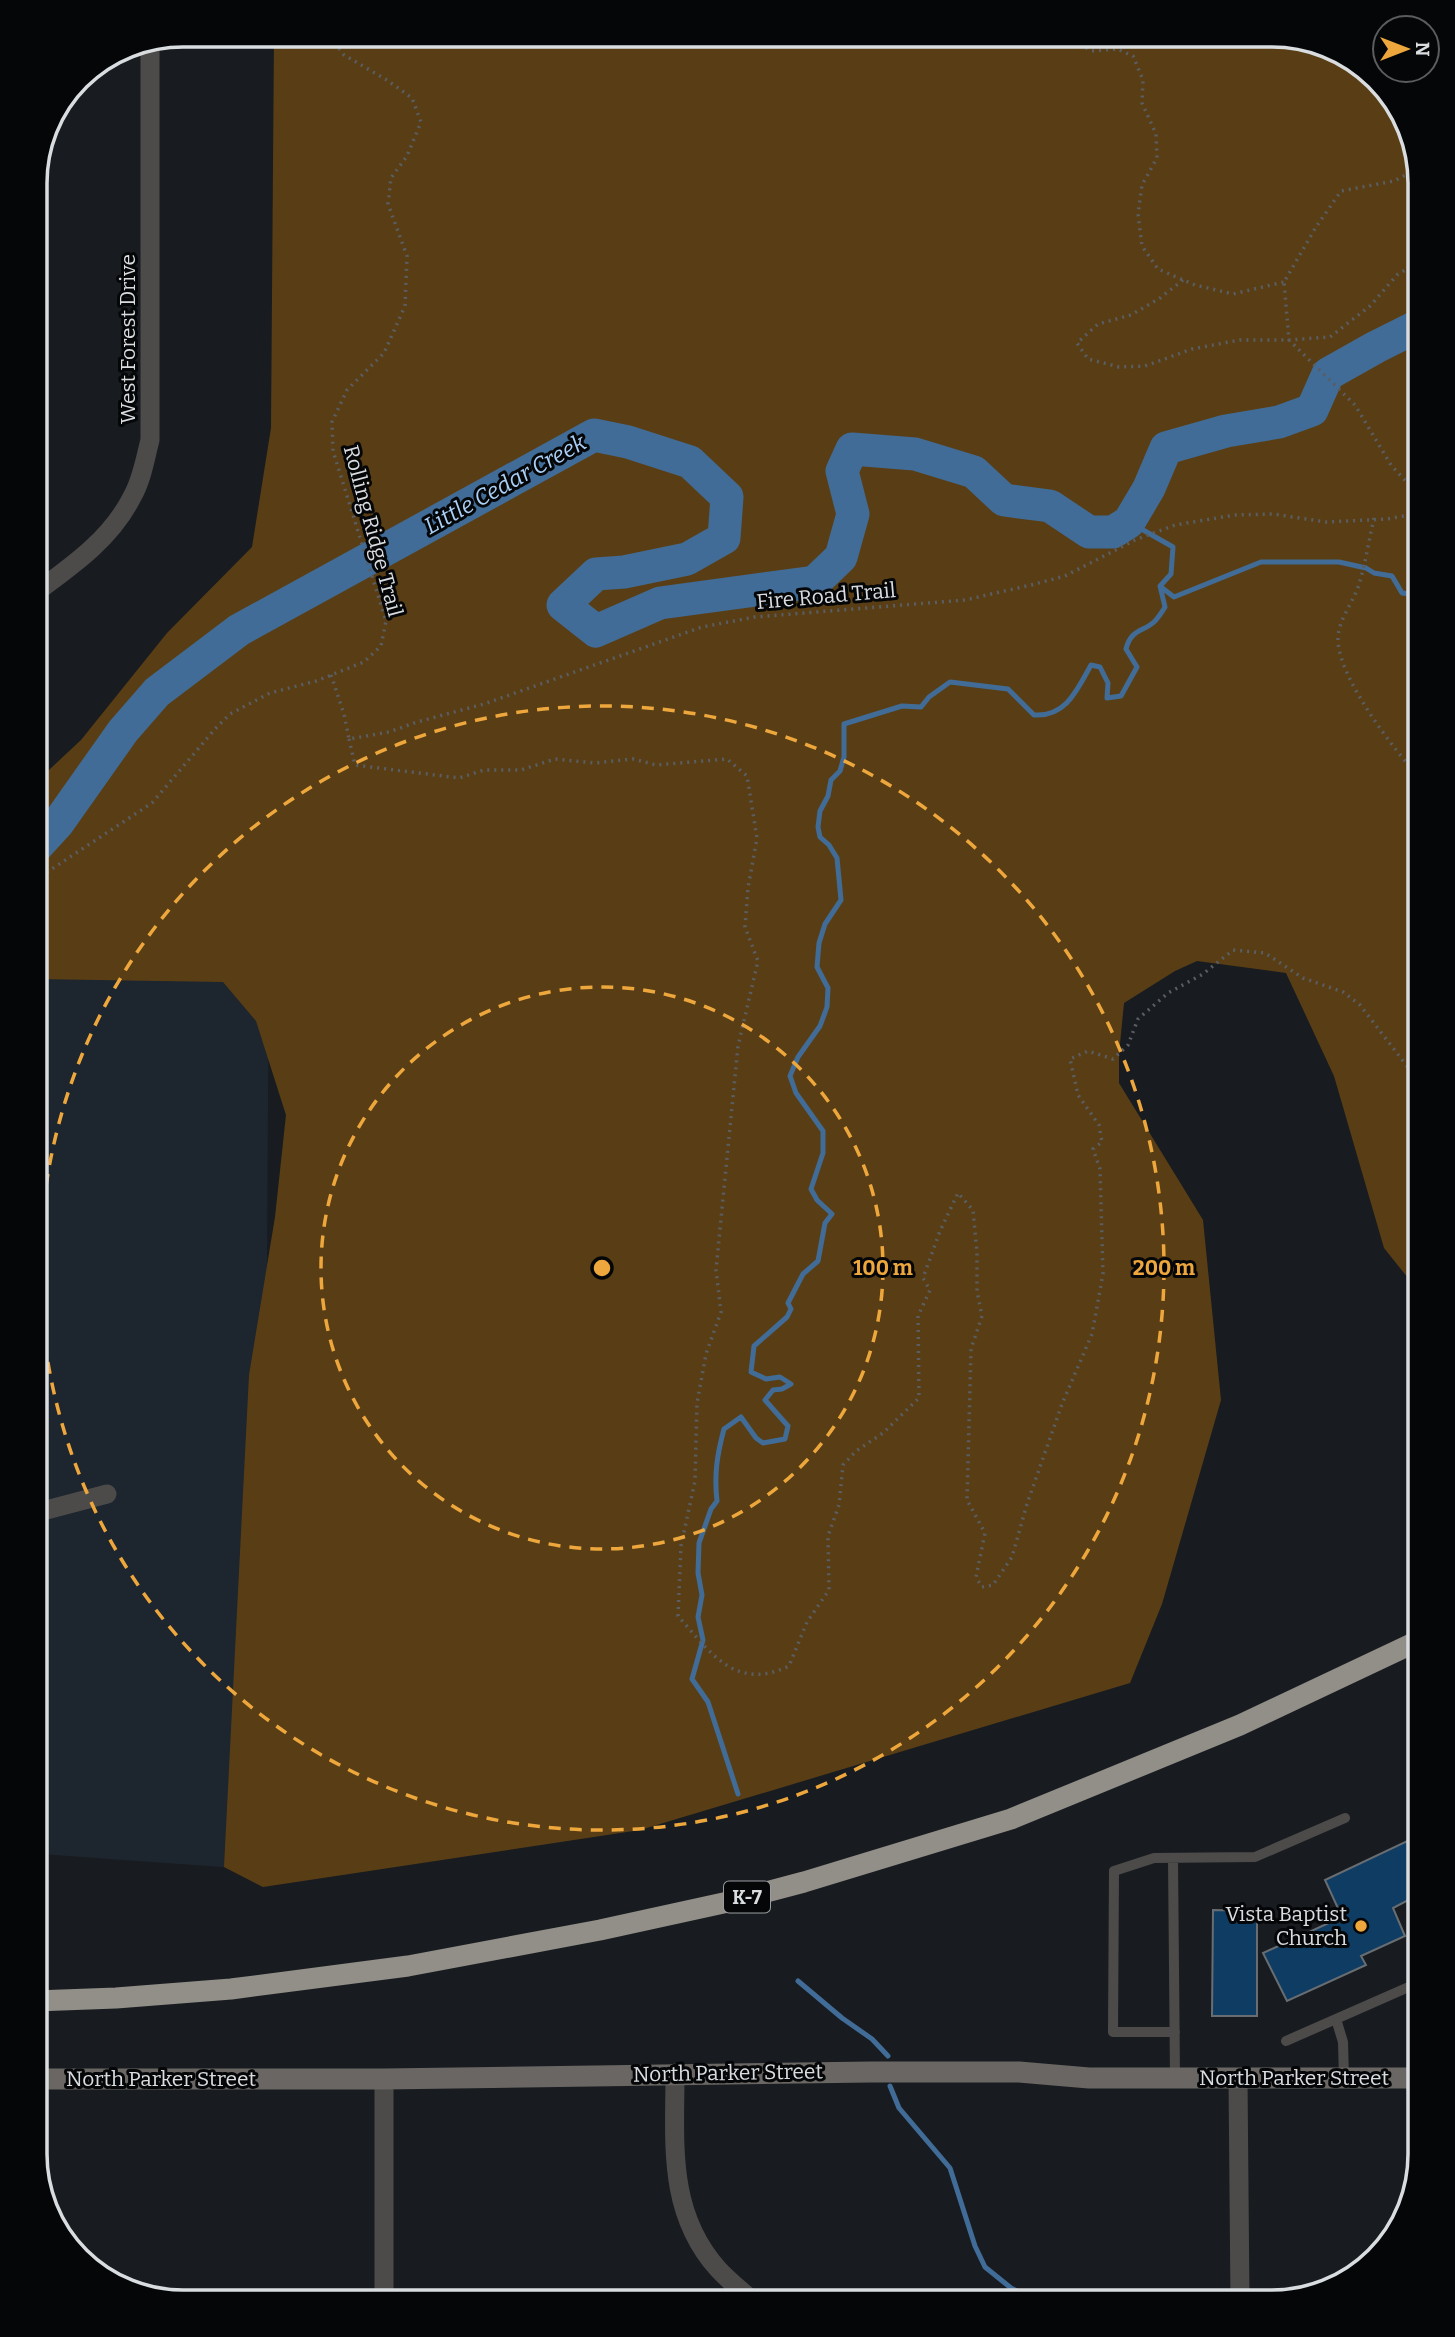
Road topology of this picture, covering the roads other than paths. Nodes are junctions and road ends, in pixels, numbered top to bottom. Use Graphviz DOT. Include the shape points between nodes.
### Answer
graph roads {
  1 [pos="150,52"];
  2 [pos="48,583"];
  3 [pos="107,1494"];
  4 [pos="47,1510"];
  5 [pos="1408,1646"];
  6 [pos="1345,1818"];
  7 [pos="1173,1858"];
  8 [pos="1408,1988"];
  9 [pos="47,2001"];
  10 [pos="1336,2019"];
  11 [pos="1175,2032"];
  12 [pos="1286,2041"];
  13 [pos="675,2073"];
  14 [pos="1175,2078"];
  15 [pos="1238,2078"];
  16 [pos="1344,2078"];
  17 [pos="1408,2078"];
  18 [pos="47,2079"];
  19 [pos="384,2079"];
  20 [pos="384,2289"];
  21 [pos="740,2290"];
  22 [pos="1240,2290"];
  1 -- 2 [label="street, West Forest Drive" via="150,440 133,497 114,525 87,554"];
  3 -- 4 [label="street"];
  5 -- 9 [label="highway, K-7" via="1240,1724 1011,1819 753,1895 408,1966 231,1989"];
  6 -- 7 [label="lane" via="1255,1857"];
  7 -- 11 [label="lane"];
  7 -- 11 [label="lane" via="1154,1858 1114,1871 1112,2032"];
  8 -- 10 [label="lane"];
  10 -- 12 [label="lane"];
  10 -- 16 [label="lane" via="1343,2042"];
  11 -- 14 [label="lane"];
  13 -- 14 [label="street, North Parker Street" via="1019,2071 1089,2078"];
  13 -- 19 [label="street, North Parker Street"];
  13 -- 21 [label="street" via="676,2170 686,2216 716,2267"];
  14 -- 15 [label="street, North Parker Street"];
  15 -- 16 [label="street, North Parker Street"];
  15 -- 22 [label="street"];
  16 -- 17 [label="street, North Parker Street"];
  18 -- 19 [label="street, North Parker Street"];
  19 -- 20 [label="street"];
}
